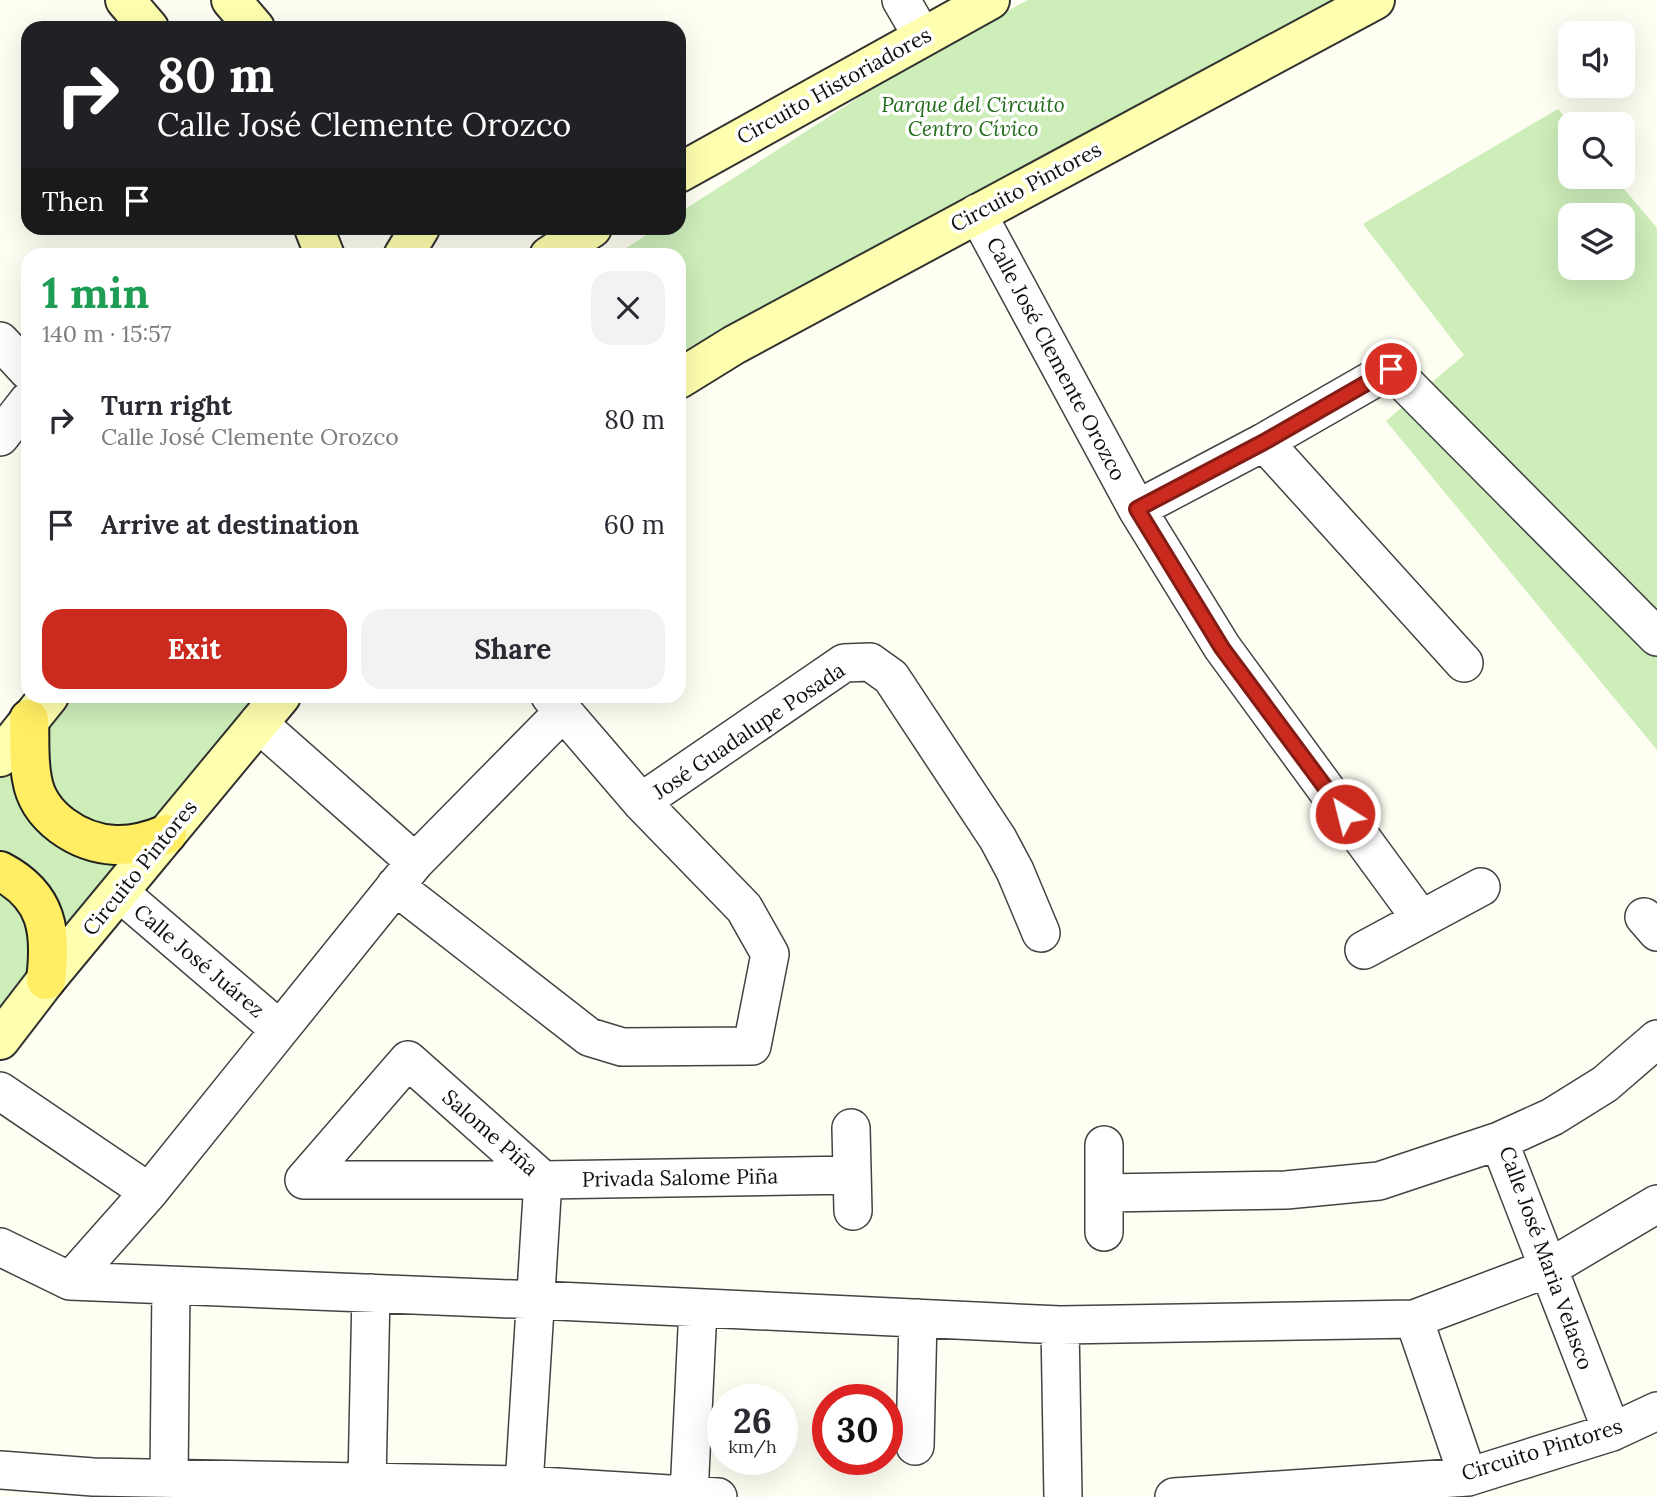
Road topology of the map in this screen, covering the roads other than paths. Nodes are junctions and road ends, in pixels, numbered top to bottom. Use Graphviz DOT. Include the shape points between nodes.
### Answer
graph roads {
  1 [pos="125,0"];
  2 [pos="231,0"];
  3 [pos="901,0"];
  4 [pos="990,0"];
  5 [pos="1375,0"];
  6 [pos="143,21"];
  7 [pos="249,21"];
  8 [pos="922,36"];
  9 [pos="686,169"];
  10 [pos="977,213"];
  11 [pos="581,235"];
  12 [pos="561,248"];
  13 [pos="0,341"];
  14 [pos="21,364"];
  15 [pos="686,375"];
  16 [pos="21,410"];
  17 [pos="0,437"];
  18 [pos="1264,442"];
  19 [pos="1137,509"];
  20 [pos="1657,637"];
  21 [pos="1464,663"];
  22 [pos="556,704"];
  23 [pos="39,708"];
  24 [pos="270,710"];
  25 [pos="0,757"];
  26 [pos="641,802"];
  27 [pos="167,834"];
  28 [pos="0,871"];
  29 [pos="405,874"];
  30 [pos="1481,887"];
  31 [pos="120,893"];
  32 [pos="1421,919"];
  33 [pos="1041,933"];
  34 [pos="1364,950"];
  35 [pos="46,980"];
  36 [pos="279,1029"];
  37 [pos="1657,1039"];
  38 [pos="0,1040"];
  39 [pos="0,1091"];
  40 [pos="851,1128"];
  41 [pos="1499,1141"];
  42 [pos="1104,1145"];
  43 [pos="852,1175"];
  44 [pos="543,1180"];
  45 [pos="149,1192"];
  46 [pos="1104,1193"];
  47 [pos="1657,1205"];
  48 [pos="853,1211"];
  49 [pos="1104,1233"];
  50 [pos="0,1247"];
  51 [pos="1549,1268"];
  52 [pos="70,1282"];
  53 [pos="171,1286"];
  54 [pos="371,1293"];
  55 [pos="536,1300"];
  56 [pos="698,1308"];
  57 [pos="918,1318"];
  58 [pos="1414,1319"];
  59 [pos="1060,1325"];
  60 [pos="1657,1411"];
  61 [pos="1612,1433"];
  62 [pos="915,1446"];
  63 [pos="0,1470"];
  64 [pos="93,1477"];
  65 [pos="1468,1477"];
  66 [pos="169,1479"];
  67 [pos="367,1482"];
  68 [pos="524,1485"];
  69 [pos="704,1496"];
  70 [pos="129,1497"];
  71 [pos="1063,1497"];
  72 [pos="1174,1497"];
  1 -- 6 [label="main road"];
  2 -- 7 [label="main road"];
  3 -- 8 [label="street"];
  4 -- 8 [label="main road, Circuito Historiadores"];
  5 -- 10 [label="main road, Circuito Pintores"];
  8 -- 9 [label="main road, Circuito Historiadores"];
  10 -- 15 [label="main road, Circuito Pintores"];
  10 -- 19 [label="street, Calle José Clemente Orozco"];
  11 -- 12 [label="main road"];
  13 -- 14 [label="street"];
  16 -- 17 [label="street"];
  18 -- 19 [label="street"];
  18 -- 20 [label="street" via="1391,369"];
  18 -- 21 [label="street"];
  19 -- 32 [label="street, Calle José Clemente Orozco" via="1222,648"];
  22 -- 26 [label="street"];
  22 -- 29 [label="street"];
  23 -- 25 [label="main road"];
  23 -- 27 [label="main road" via="32,779 39,800 61,825 87,840 116,845 143,843"];
  24 -- 27 [label="main road, Circuito Pintores"];
  24 -- 29 [label="street"];
  26 -- 29 [label="street" via="744,908 770,954 752,1046 622,1047 589,1037"];
  26 -- 33 [label="street, José Guadalupe Posada" via="844,663 870,662 891,677 998,839"];
  27 -- 31 [label="main road, Circuito Pintores"];
  28 -- 35 [label="main road" via="15,880 42,912 50,948"];
  29 -- 36 [label="street"];
  30 -- 32 [label="street"];
  31 -- 35 [label="main road, Circuito Pintores"];
  31 -- 36 [label="street, Calle José Juárez"];
  32 -- 34 [label="street"];
  35 -- 38 [label="main road, Circuito Pintores"];
  36 -- 45 [label="street"];
  37 -- 41 [label="street, Calle José Maria Velasco" via="1605,1084 1552,1117"];
  39 -- 45 [label="street"];
  40 -- 43 [label="street"];
  41 -- 46 [label="street" via="1379,1181 1286,1190"];
  41 -- 51 [label="street, Calle José Maria Velasco"];
  42 -- 46 [label="street"];
  43 -- 44 [label="street, Privada Salome Piña"];
  43 -- 48 [label="street"];
  44 -- 44 [label="street, Salome Piña" via="371,1180 304,1180 408,1060"];
  44 -- 55 [label="street"];
  45 -- 52 [label="street"];
  46 -- 49 [label="street"];
  47 -- 51 [label="street"];
  50 -- 52 [label="street"];
  51 -- 58 [label="street"];
  51 -- 61 [label="street, Calle José Maria Velasco"];
  52 -- 53 [label="street"];
  53 -- 54 [label="street"];
  53 -- 66 [label="street"];
  54 -- 55 [label="street"];
  54 -- 67 [label="street"];
  55 -- 56 [label="street"];
  55 -- 68 [label="street"];
  56 -- 57 [label="street"];
  56 -- 69 [label="street"];
  57 -- 59 [label="street"];
  57 -- 62 [label="street"];
  58 -- 59 [label="street"];
  58 -- 65 [label="street"];
  59 -- 71 [label="street"];
  60 -- 61 [label="street, Circuito Pintores"];
  61 -- 65 [label="street, Circuito Pintores"];
  63 -- 64 [label="street"];
  64 -- 66 [label="street"];
  64 -- 70 [label="street"];
  65 -- 72 [label="street, Circuito Pintores"];
  66 -- 67 [label="street"];
  67 -- 68 [label="street"];
  68 -- 69 [label="street"];
}
